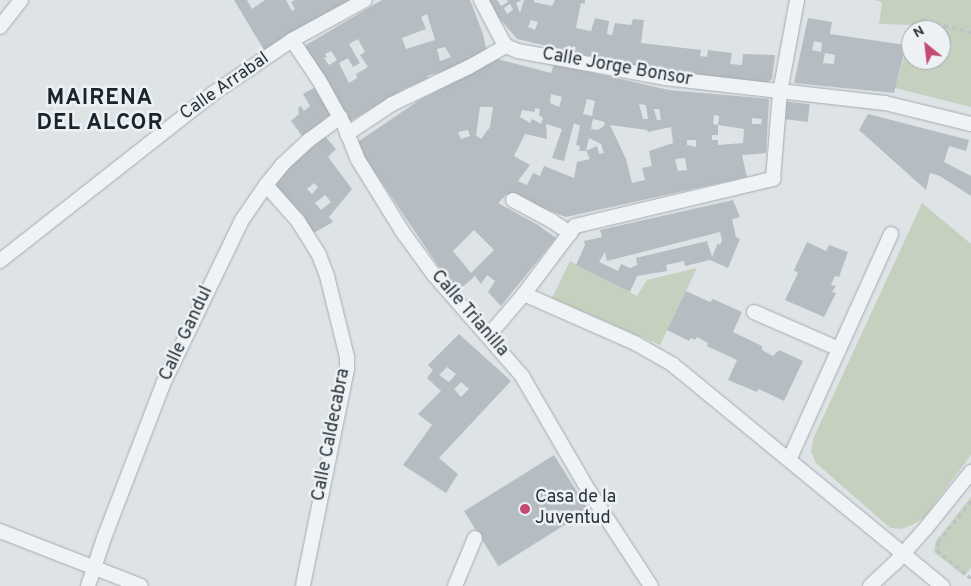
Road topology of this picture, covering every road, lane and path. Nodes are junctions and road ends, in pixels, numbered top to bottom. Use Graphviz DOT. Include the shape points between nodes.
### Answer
graph roads {
  1 [pos="22,0"];
  2 [pos="365,0"];
  3 [pos="481,0"];
  4 [pos="797,0"];
  5 [pos="922,19"];
  6 [pos="0,28"];
  7 [pos="971,32"];
  8 [pos="292,40"];
  9 [pos="506,46"];
  10 [pos="780,92"];
  11 [pos="341,117"];
  12 [pos="971,124"];
  13 [pos="348,134"];
  14 [pos="266,184"];
  15 [pos="513,200"];
  16 [pos="570,233"];
  17 [pos="891,234"];
  18 [pos="0,261"];
  19 [pos="524,294"];
  20 [pos="754,312"];
  21 [pos="488,336"];
  22 [pos="839,349"];
  23 [pos="789,460"];
  24 [pos="971,472"];
  25 [pos="971,501"];
  26 [pos="0,531"];
  27 [pos="475,538"];
  28 [pos="904,553"];
  29 [pos="94,567"];
  30 [pos="971,578"];
  31 [pos="88,586"];
  32 [pos="142,586"];
  33 [pos="303,586"];
  34 [pos="455,586"];
  35 [pos="651,586"];
  36 [pos="870,586"];
  37 [pos="942,586"];
  1 -- 6 [label="street"];
  2 -- 8 [label="street, Calle Arrabal"];
  3 -- 9 [label="street"];
  4 -- 10 [label="street"];
  5 -- 7 [label="path"];
  8 -- 11 [label="street, Calle Trianilla"];
  8 -- 18 [label="street, Calle Arrabal" via="212,94"];
  9 -- 10 [label="street, Calle Jorge Bonsor" via="518,51 666,78"];
  9 -- 13 [label="street" via="392,104"];
  10 -- 12 [label="street, Calle Jorge Bonsor" via="885,103"];
  10 -- 16 [label="street" via="773,179 575,226"];
  11 -- 13 [label="street, Calle Trianilla"];
  11 -- 14 [label="street, Calle Gandul" via="309,140"];
  13 -- 21 [label="street, Calle Trianilla" via="357,158 417,254"];
  14 -- 29 [label="street, Calle Gandul" via="224,253 178,349"];
  14 -- 33 [label="street, Calle Caldecabra" via="298,221 319,255 347,356"];
  15 -- 16 [label="street"];
  16 -- 19 [label="street"];
  17 -- 22 [label="street"];
  19 -- 21 [label="street"];
  19 -- 23 [label="street" via="656,353"];
  20 -- 22 [label="street"];
  21 -- 35 [label="street, Calle Trianilla" via="527,383 589,490"];
  22 -- 23 [label="street"];
  23 -- 28 [label="street"];
  24 -- 28 [label="street"];
  25 -- 30 [label="path" via="938,542 937,550"];
  26 -- 29 [label="street"];
  27 -- 34 [label="street"];
  28 -- 36 [label="street"];
  28 -- 37 [label="street"];
  29 -- 31 [label="street, Calle Gandul"];
  29 -- 32 [label="street"];
}
